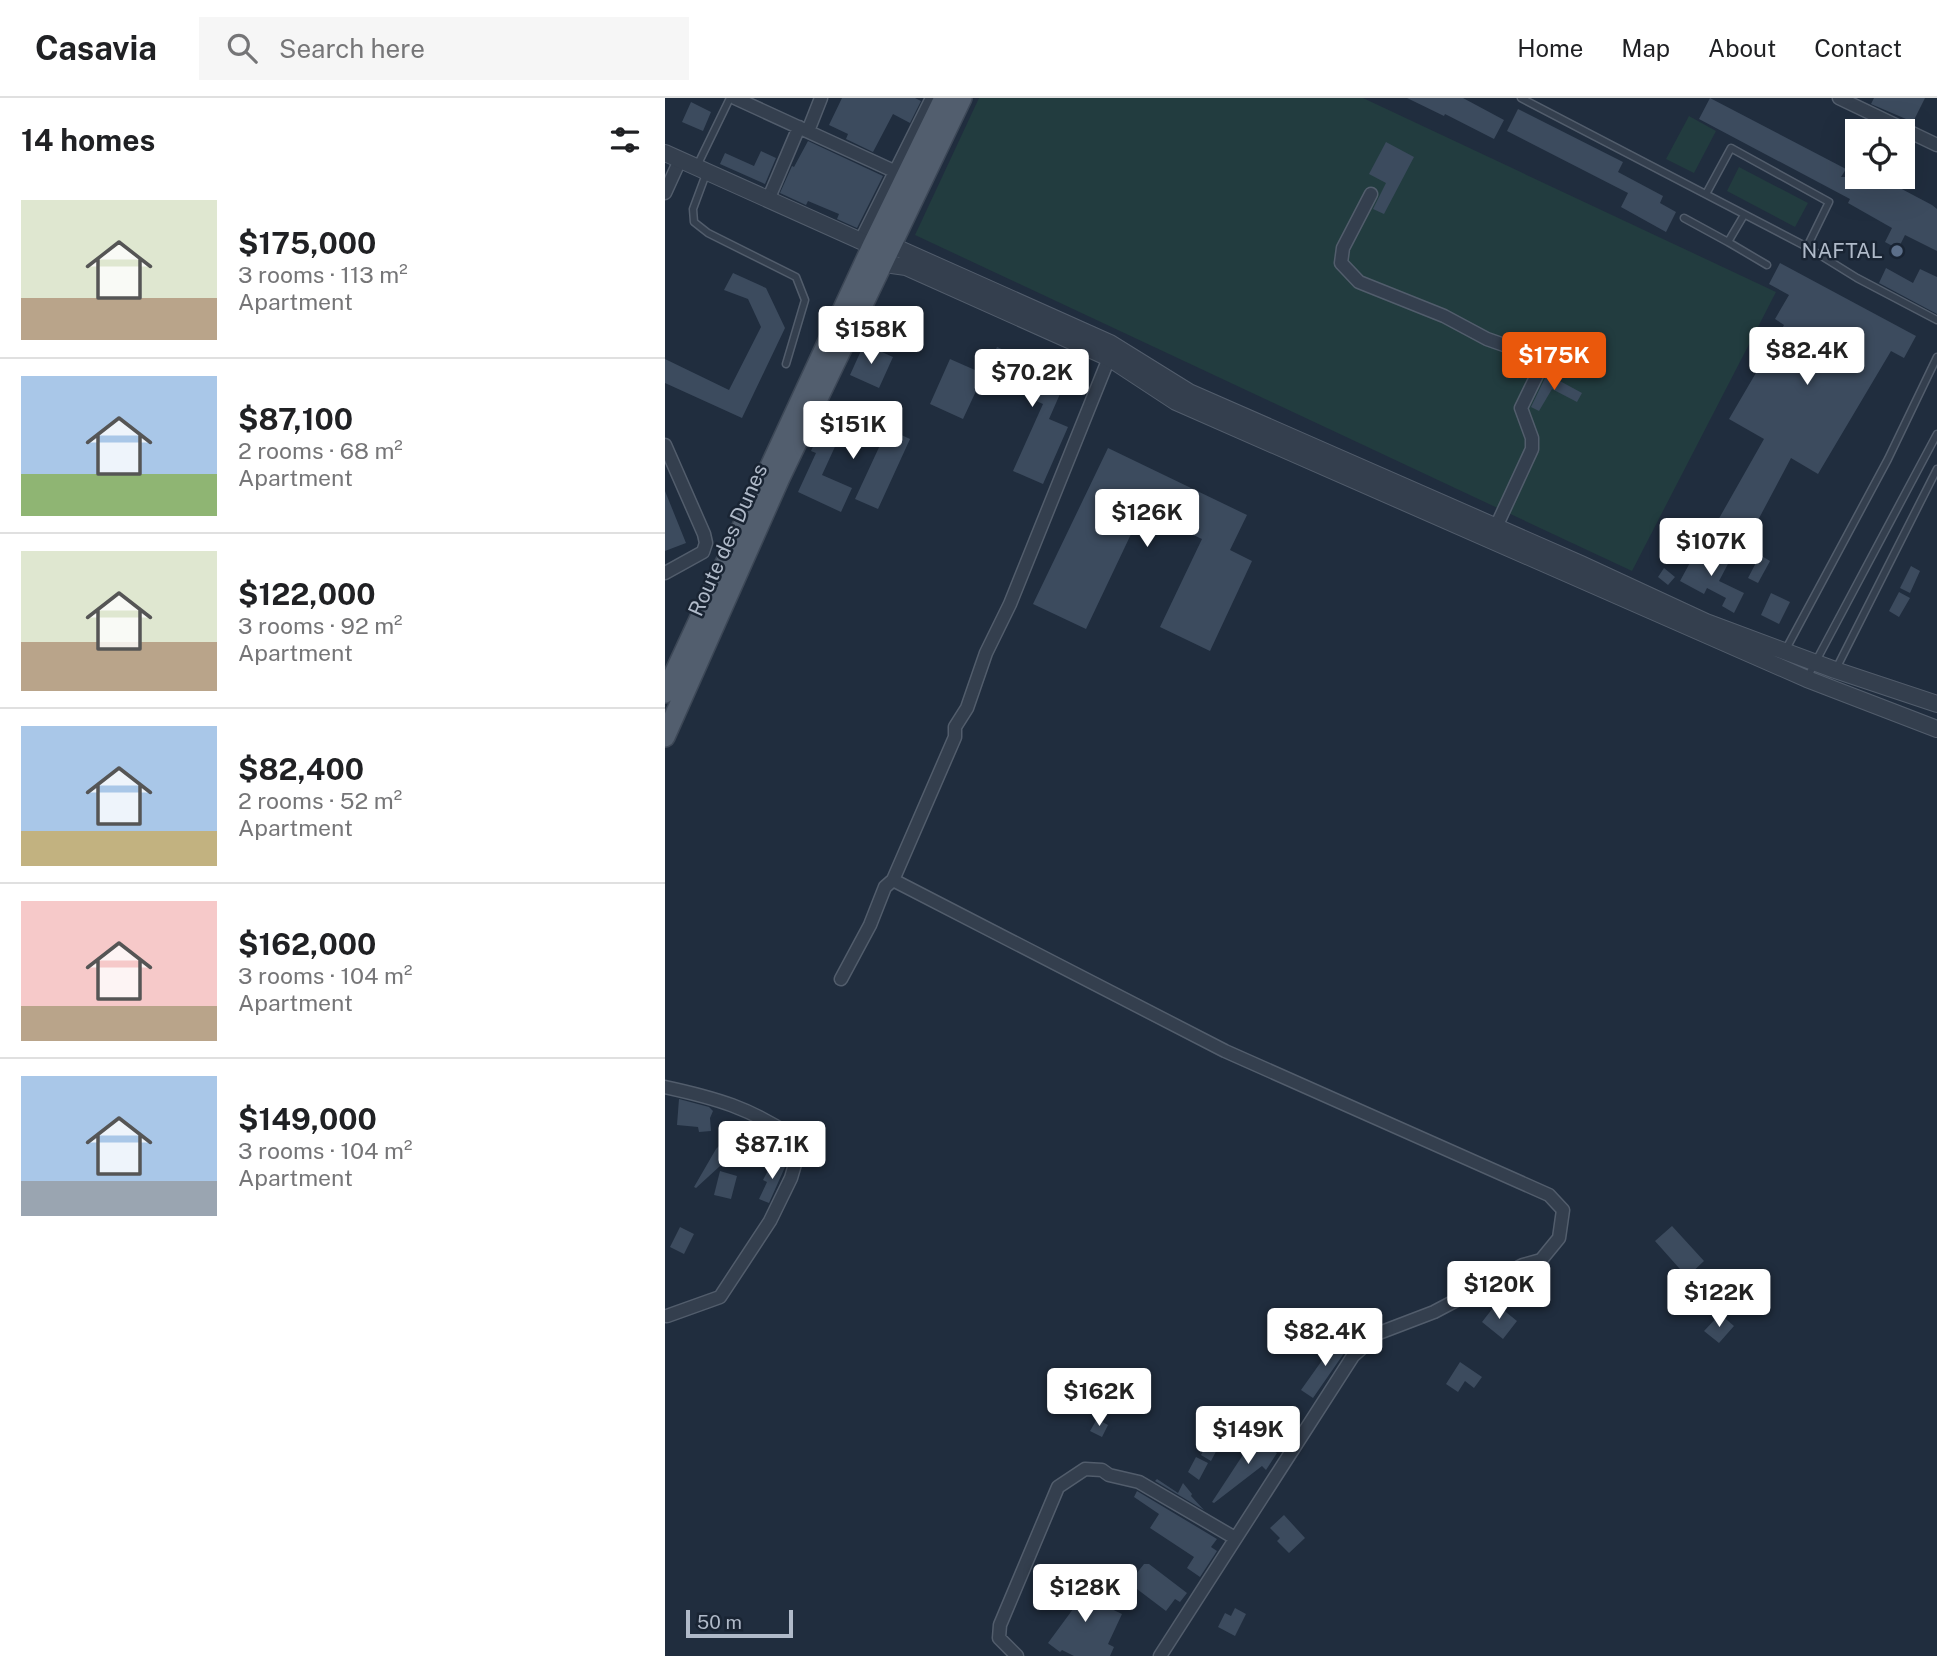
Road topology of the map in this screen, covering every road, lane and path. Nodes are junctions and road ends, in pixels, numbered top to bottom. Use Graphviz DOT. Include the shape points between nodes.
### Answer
graph roads {
  1 [pos="733,98"];
  2 [pos="821,98"];
  3 [pos="932,98"];
  4 [pos="944,98"];
  5 [pos="962,98"];
  6 [pos="1521,98"];
  7 [pos="1839,98"];
  8 [pos="1859,102"];
  9 [pos="804,129"];
  10 [pos="1937,145"];
  11 [pos="672,157"];
  12 [pos="701,170"];
  13 [pos="896,172"];
  14 [pos="665,193"];
  15 [pos="1371,194"];
  16 [pos="1706,194"];
  17 [pos="768,200"];
  18 [pos="1744,215"];
  19 [pos="1684,218"];
  20 [pos="1728,242"];
  21 [pos="866,244"];
  22 [pos="893,246"];
  23 [pos="1807,247"];
  24 [pos="885,264"];
  25 [pos="1767,265"];
  26 [pos="1937,320"];
  27 [pos="1937,357"];
  28 [pos="1109,358"];
  29 [pos="786,364"];
  30 [pos="1937,434"];
  31 [pos="665,445"];
  32 [pos="1937,469"];
  33 [pos="1496,527"];
  34 [pos="665,573"];
  35 [pos="1785,651"];
  36 [pos="1815,662"];
  37 [pos="1835,670"];
  38 [pos="1807,679"];
  39 [pos="665,693"];
  40 [pos="1937,704"];
  41 [pos="1937,729"];
  42 [pos="665,737"];
  43 [pos="893,880"];
  44 [pos="841,979"];
  45 [pos="665,1087"];
  46 [pos="667,1317"];
  47 [pos="1235,1538"];
  48 [pos="1017,1656"];
  49 [pos="1160,1656"];
  1 -- 9 [label="street"];
  1 -- 12 [label="lane"];
  2 -- 9 [label="street"];
  3 -- 13 [label="street"];
  4 -- 21 [label="main road, Route des Dunes"];
  5 -- 22 [label="main road, Route des Dunes"];
  6 -- 16 [label="lane"];
  7 -- 8 [label="street"];
  8 -- 10 [label="street"];
  9 -- 13 [label="street"];
  9 -- 17 [label="street"];
  11 -- 12 [label="street"];
  11 -- 14 [label="street"];
  12 -- 17 [label="street"];
  12 -- 29 [label="lane" via="694,222 796,277 801,286 806,300"];
  13 -- 21 [label="street"];
  15 -- 33 [label="street" via="1343,248 1341,263 1350,273 1359,282 1524,352 1539,371 1521,408 1532,449"];
  16 -- 18 [label="lane"];
  16 -- 23 [label="lane" via="1731,148 1829,202"];
  17 -- 21 [label="street"];
  18 -- 20 [label="lane"];
  18 -- 23 [label="lane"];
  19 -- 20 [label="lane"];
  20 -- 25 [label="lane"];
  21 -- 39 [label="main road, Route des Dunes"];
  22 -- 24 [label="main road, Route des Dunes"];
  22 -- 33 [label="street" via="1110,343 1189,392"];
  23 -- 26 [label="lane"];
  24 -- 28 [label="street" via="906,267"];
  24 -- 42 [label="main road, Route des Dunes" via="781,478"];
  27 -- 35 [label="lane"];
  28 -- 38 [label="street" via="1176,402"];
  28 -- 43 [label="street"];
  30 -- 36 [label="lane"];
  31 -- 34 [label="street" via="706,543 703,552"];
  32 -- 37 [label="lane"];
  33 -- 35 [label="street" via="1706,622"];
  35 -- 36 [label="street"];
  36 -- 37 [label="street"];
  36 -- 38 [label="lane"];
  37 -- 40 [label="street"];
  38 -- 41 [label="street"];
  43 -- 44 [label="street" via="885,887"];
  43 -- 47 [label="street" via="1225,1051 1549,1195 1563,1210 1559,1238 1541,1260 1380,1333 1353,1356"];
  45 -- 46 [label="street" via="715,1098 767,1119 793,1137 798,1154 770,1221 720,1297"];
  47 -- 48 [label="street" via="1139,1482 1085,1469 1058,1487 1000,1625 999,1639"];
  47 -- 49 [label="street"];
}
